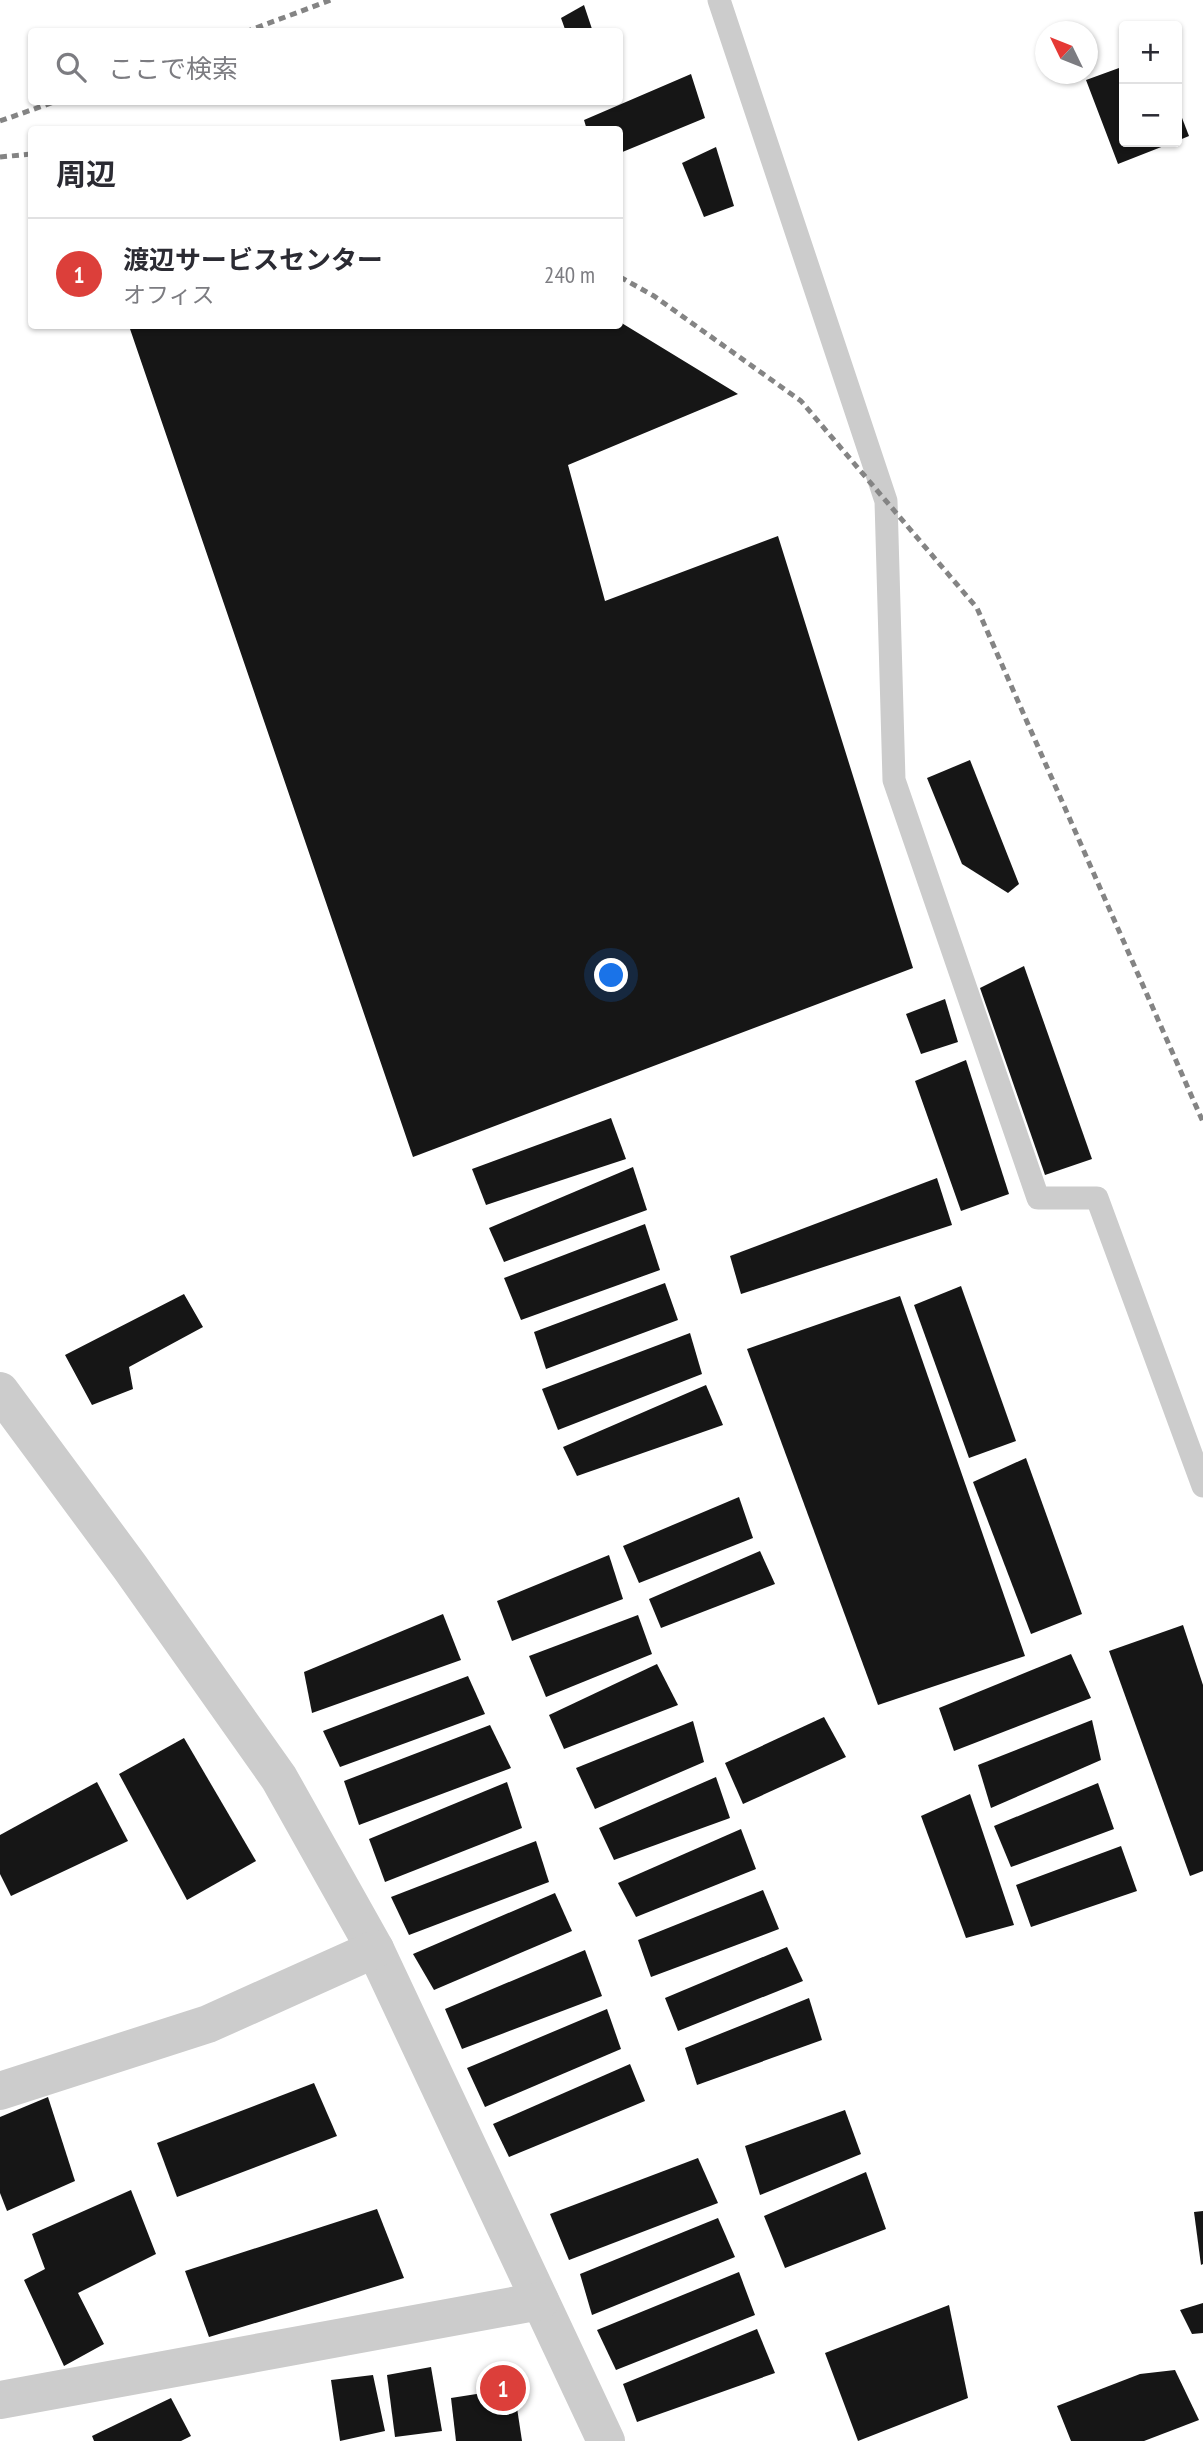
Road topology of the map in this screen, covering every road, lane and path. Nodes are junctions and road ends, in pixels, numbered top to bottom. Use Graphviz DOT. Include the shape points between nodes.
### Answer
graph roads {
  1 [pos="719,0"];
  2 [pos="0,1391"];
  3 [pos="1203,1486"];
  4 [pos="375,1949"];
  5 [pos="0,2091"];
  6 [pos="540,2301"];
  7 [pos="0,2400"];
  8 [pos="606,2441"];
  1 -- 3 [label="lane" via="886,501 894,780 1038,1198 1097,1198"];
  2 -- 4 [label="street" via="279,1778"];
  4 -- 5 [label="street" via="208,2024"];
  4 -- 6 [label="street"];
  6 -- 7 [label="street"];
  6 -- 8 [label="street"];
}
